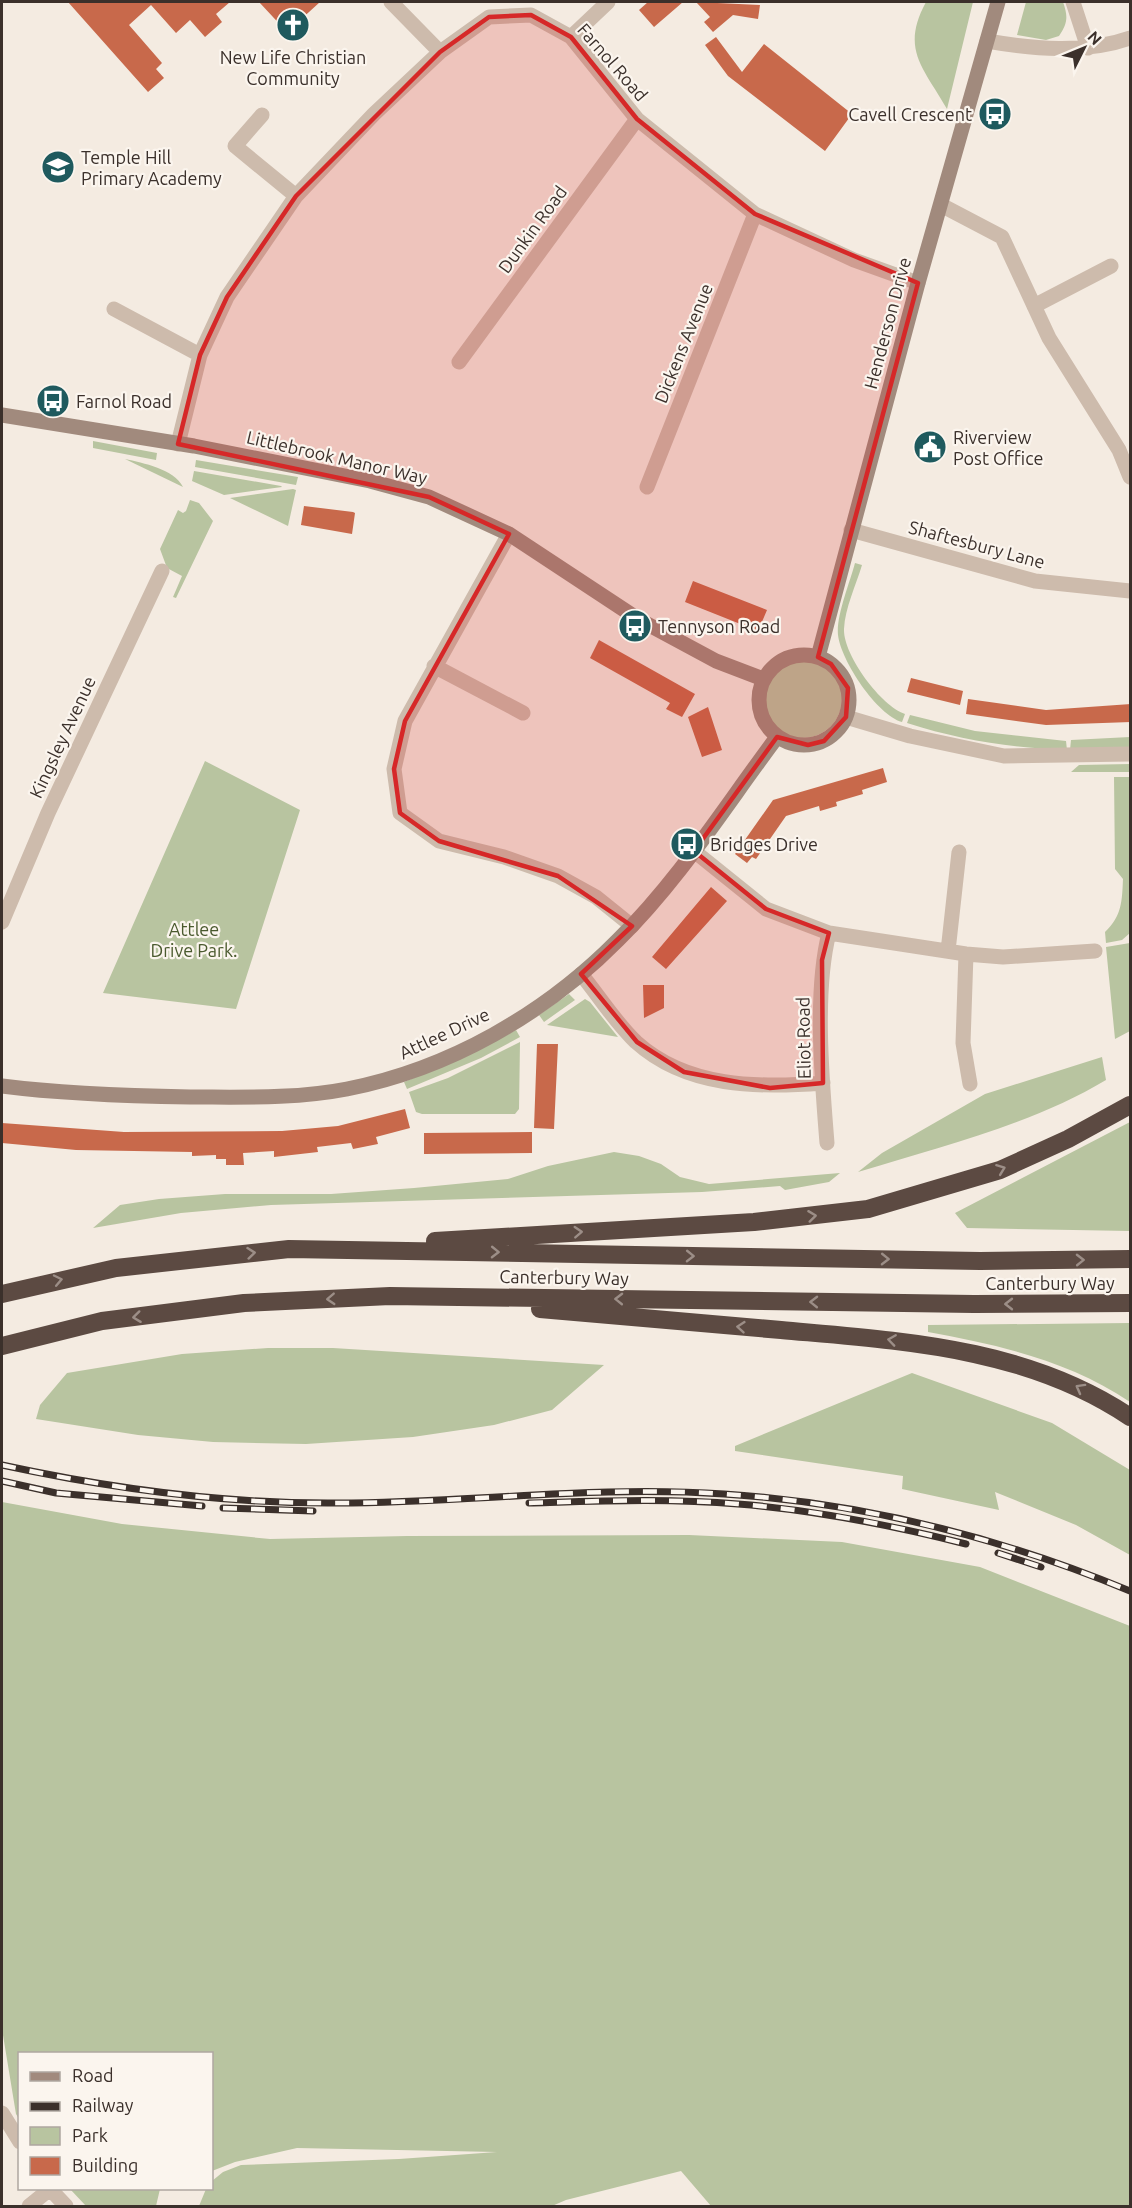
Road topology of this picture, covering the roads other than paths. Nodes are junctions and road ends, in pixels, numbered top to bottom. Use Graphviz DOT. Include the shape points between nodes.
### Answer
graph roads {
  1 [pos="391,2"];
  2 [pos="608,2"];
  3 [pos="998,2"];
  4 [pos="1072,2"];
  5 [pos="571,37"];
  6 [pos="1131,38"];
  7 [pos="987,41"];
  8 [pos="1088,48"];
  9 [pos="440,52"];
  10 [pos="262,115"];
  11 [pos="637,119"];
  12 [pos="296,196"];
  13 [pos="941,205"];
  14 [pos="756,214"];
  15 [pos="1111,266"];
  16 [pos="918,283"];
  17 [pos="1034,306"];
  18 [pos="114,309"];
  19 [pos="200,356"];
  20 [pos="459,362"];
  21 [pos="2,416"];
  22 [pos="178,444"];
  23 [pos="1125,446"];
  24 [pos="1131,477"];
  25 [pos="647,487"];
  26 [pos="851,530"];
  27 [pos="509,534"];
  28 [pos="162,571"];
  29 [pos="1131,591"];
  30 [pos="818,657"];
  31 [pos="434,666"];
  32 [pos="763,679"];
  33 [pos="523,713"];
  34 [pos="846,717"];
  35 [pos="777,737"];
  36 [pos="1131,754"];
  37 [pos="694,851"];
  38 [pos="959,852"];
  39 [pos="2,922"];
  40 [pos="632,926"];
  41 [pos="829,933"];
  42 [pos="948,951"];
  43 [pos="1095,951"];
  44 [pos="966,954"];
  45 [pos="581,974"];
  46 [pos="823,1083"];
  47 [pos="970,1084"];
  48 [pos="2,1086"];
  49 [pos="1131,1106"];
  50 [pos="826,1143"];
  51 [pos="289,1249"];
  52 [pos="1131,1259"];
  53 [pos="2,1294"];
  54 [pos="390,1296"];
  55 [pos="1131,1303"];
  56 [pos="2,1346"];
  57 [pos="1131,1417"];
  58 [pos="2,2113"];
  59 [pos="18,2139"];
  60 [pos="49,2190"];
  61 [pos="51,2190"];
  62 [pos="29,2206"];
  63 [pos="66,2206"];
  1 -- 9 [label="street"];
  2 -- 5 [label="street"];
  3 -- 7 [label="street, Henderson Drive"];
  4 -- 8 [label="street"];
  5 -- 9 [label="street, Farnol Road" via="531,15 489,17"];
  5 -- 11 [label="street, Farnol Road"];
  6 -- 8 [label="street"];
  7 -- 8 [label="street" via="1021,47"];
  7 -- 13 [label="street, Henderson Drive"];
  9 -- 12 [label="street, Farnol Road"];
  10 -- 12 [label="street" via="235,146"];
  11 -- 14 [label="street, Farnol Road"];
  11 -- 20 [label="street, Dunkin Road"];
  12 -- 19 [label="street, Farnol Road" via="227,297"];
  13 -- 16 [label="street, Henderson Drive"];
  13 -- 17 [label="street" via="1002,237"];
  14 -- 16 [label="street, Farnol Road" via="854,260"];
  14 -- 25 [label="street, Dickens Avenue"];
  15 -- 17 [label="street"];
  16 -- 26 [label="street, Henderson Drive"];
  17 -- 23 [label="street" via="1049,338"];
  18 -- 19 [label="street"];
  19 -- 22 [label="street, Farnol Road"];
  21 -- 22 [label="street, Littlebrook Manor Way"];
  22 -- 27 [label="street, Littlebrook Manor Way" via="370,481 429,497"];
  23 -- 24 [label="street"];
  26 -- 29 [label="street, Shaftesbury Lane" via="1035,581"];
  26 -- 30 [label="street, Henderson Drive"];
  27 -- 31 [label="street"];
  27 -- 32 [label="street, Littlebrook Manor Way" via="638,619 716,661"];
  28 -- 39 [label="street, Kingsley Avenue" via="48,813"];
  30 -- 32 [label="street" via="792,656"];
  30 -- 34 [label="street" via="831,664 844,681 849,703"];
  31 -- 33 [label="street"];
  31 -- 40 [label="street" via="405,722 396,759 400,813 439,841 504,856 558,876 596,897"];
  32 -- 35 [label="street" via="758,694 759,710"];
  34 -- 35 [label="street" via="830,736 808,745 791,744"];
  34 -- 36 [label="street" via="910,736 1004,756"];
  35 -- 37 [label="street, Attlee Drive"];
  37 -- 40 [label="street, Attlee Drive"];
  37 -- 41 [label="street" via="766,909"];
  38 -- 42 [label="street"];
  40 -- 45 [label="street, Attlee Drive"];
  41 -- 42 [label="street"];
  41 -- 46 [label="street, Eliot Road" via="822,960"];
  42 -- 44 [label="street"];
  43 -- 44 [label="street" via="1003,957"];
  44 -- 47 [label="street" via="963,1043"];
  45 -- 46 [label="street" via="637,1042 684,1072 719,1082 770,1088"];
  45 -- 48 [label="street, Attlee Drive" via="518,1019 452,1056 346,1089 286,1095 177,1097"];
  46 -- 50 [label="street, Eliot Road"];
  51 -- 49 [label="highway, one-way" via="754,1222 868,1209 1000,1170"];
  51 -- 52 [label="highway, Canterbury Way, one-way" via="980,1261"];
  53 -- 51 [label="highway, Canterbury Way, one-way" via="116,1268"];
  55 -- 54 [label="highway, Canterbury Way, one-way"];
  54 -- 56 [label="highway, Canterbury Way, one-way" via="244,1303 102,1321"];
  57 -- 54 [label="highway, one-way" via="1069,1382 1017,1363 955,1348"];
  58 -- 59 [label="street"];
  60 -- 62 [label="street"];
  61 -- 63 [label="street"];
}
